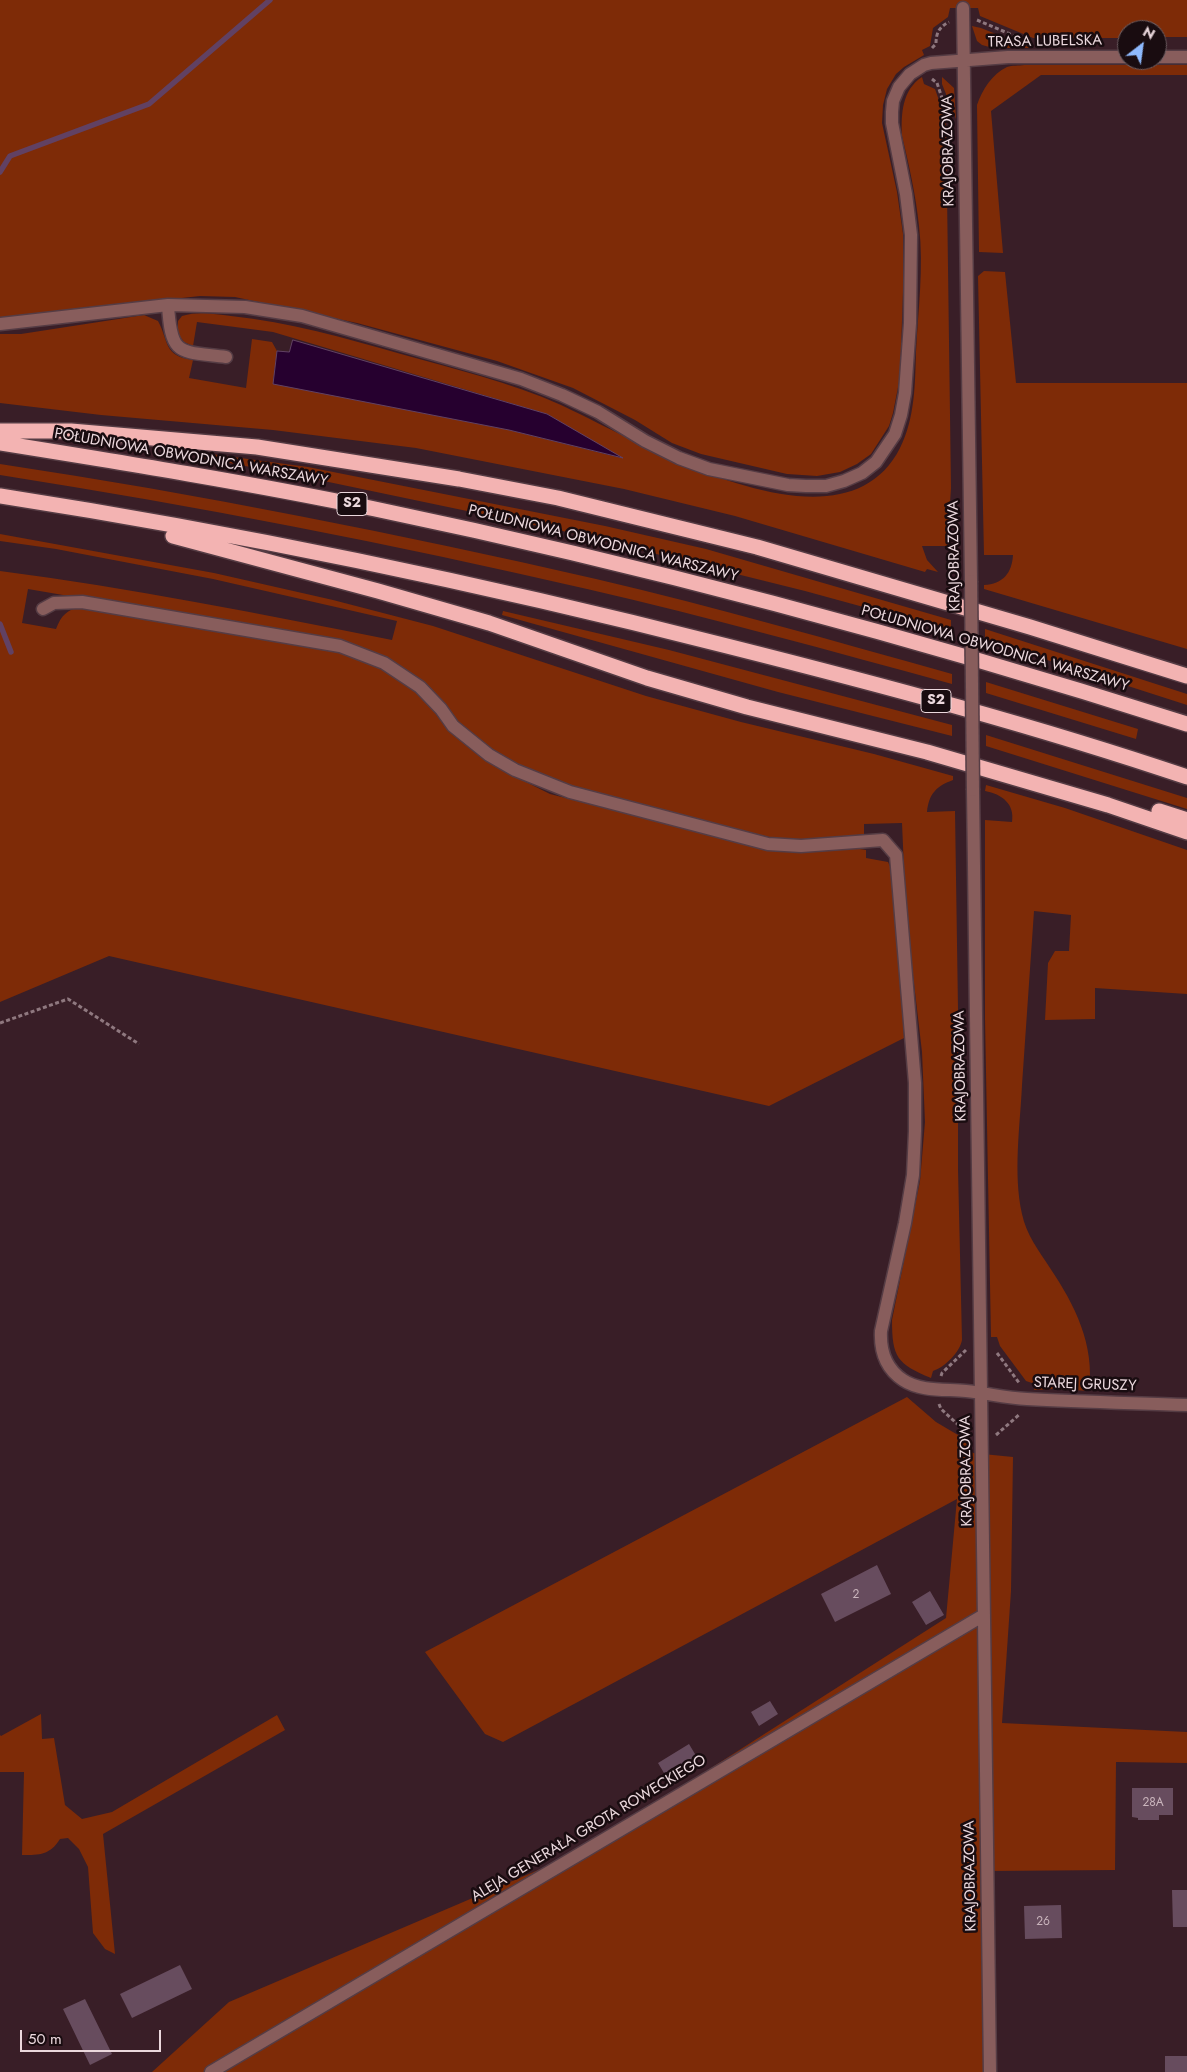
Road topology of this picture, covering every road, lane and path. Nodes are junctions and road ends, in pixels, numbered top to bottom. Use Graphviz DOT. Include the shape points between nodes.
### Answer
graph roads {
  1 [pos="963,14"];
  2 [pos="1031,43"];
  3 [pos="932,49"];
  4 [pos="1117,57"];
  5 [pos="1167,57"];
  6 [pos="1187,57"];
  7 [pos="964,60"];
  8 [pos="168,305"];
  9 [pos="0,324"];
  10 [pos="226,357"];
  11 [pos="0,431"];
  12 [pos="0,443"];
  13 [pos="0,496"];
  14 [pos="58,505"];
  15 [pos="43,609"];
  16 [pos="1186,675"];
  17 [pos="1187,724"];
  18 [pos="1187,777"];
  19 [pos="1026,780"];
  20 [pos="1187,820"];
  21 [pos="1187,832"];
  22 [pos="0,1022"];
  23 [pos="139,1044"];
  24 [pos="994,1347"];
  25 [pos="1022,1386"];
  26 [pos="982,1393"];
  27 [pos="939,1402"];
  28 [pos="1187,1404"];
  29 [pos="970,1435"];
  30 [pos="984,1615"];
  31 [pos="211,2072"];
  32 [pos="990,2072"];
  1 -- 2 [label="path"];
  1 -- 3 [label="path" via="939,28"];
  1 -- 7 [label="street, KRAJOBRAZOWA"];
  4 -- 7 [label="street, TRASA LUBELSKA"];
  5 -- 6 [label="street"];
  7 -- 8 [label="street, TRASA LUBELSKA" via="924,65 899,87 893,102 892,123 911,235 905,393 895,434 887,448 876,462 844,482 797,486 709,469 679,458 580,404 521,380 302,316 245,307"];
  7 -- 26 [label="street, KRAJOBRAZOWA, bridge"];
  8 -- 9 [label="street, TRASA LUBELSKA"];
  8 -- 10 [label="street" via="172,342 180,349"];
  11 -- 16 [label="highway" via="71,431 257,447 558,498 757,547"];
  12 -- 17 [label="highway, POŁUDNIOWA OBWODNICA WARSZAWY / S2" via="316,498 606,560 1016,671"];
  13 -- 14 [label="highway, S2"];
  14 -- 18 [label="highway, S2" via="361,561 611,616 963,708"];
  14 -- 19 [label="highway" via="489,623 595,661 728,702"];
  15 -- 26 [label="street, STAREJ GRUSZY" via="54,603 82,602 340,646 384,663 420,687 453,726 489,755 514,770 570,792 768,844 800,846 883,840 896,855 915,1083 915,1131 913,1174 880,1345 885,1360 904,1381 921,1388"];
  19 -- 20 [label="highway"];
  19 -- 21 [label="highway"];
  22 -- 23 [label="path" via="68,999"];
  24 -- 25 [label="path"];
  26 -- 28 [label="street, STAREJ GRUSZY" via="1028,1399"];
  26 -- 30 [label="street, KRAJOBRAZOWA"];
  27 -- 29 [label="path" via="941,1409"];
  30 -- 31 [label="street, ALEJA GENERAŁA GROTA ROWECKIEGO"];
  30 -- 32 [label="street, KRAJOBRAZOWA"];
}
